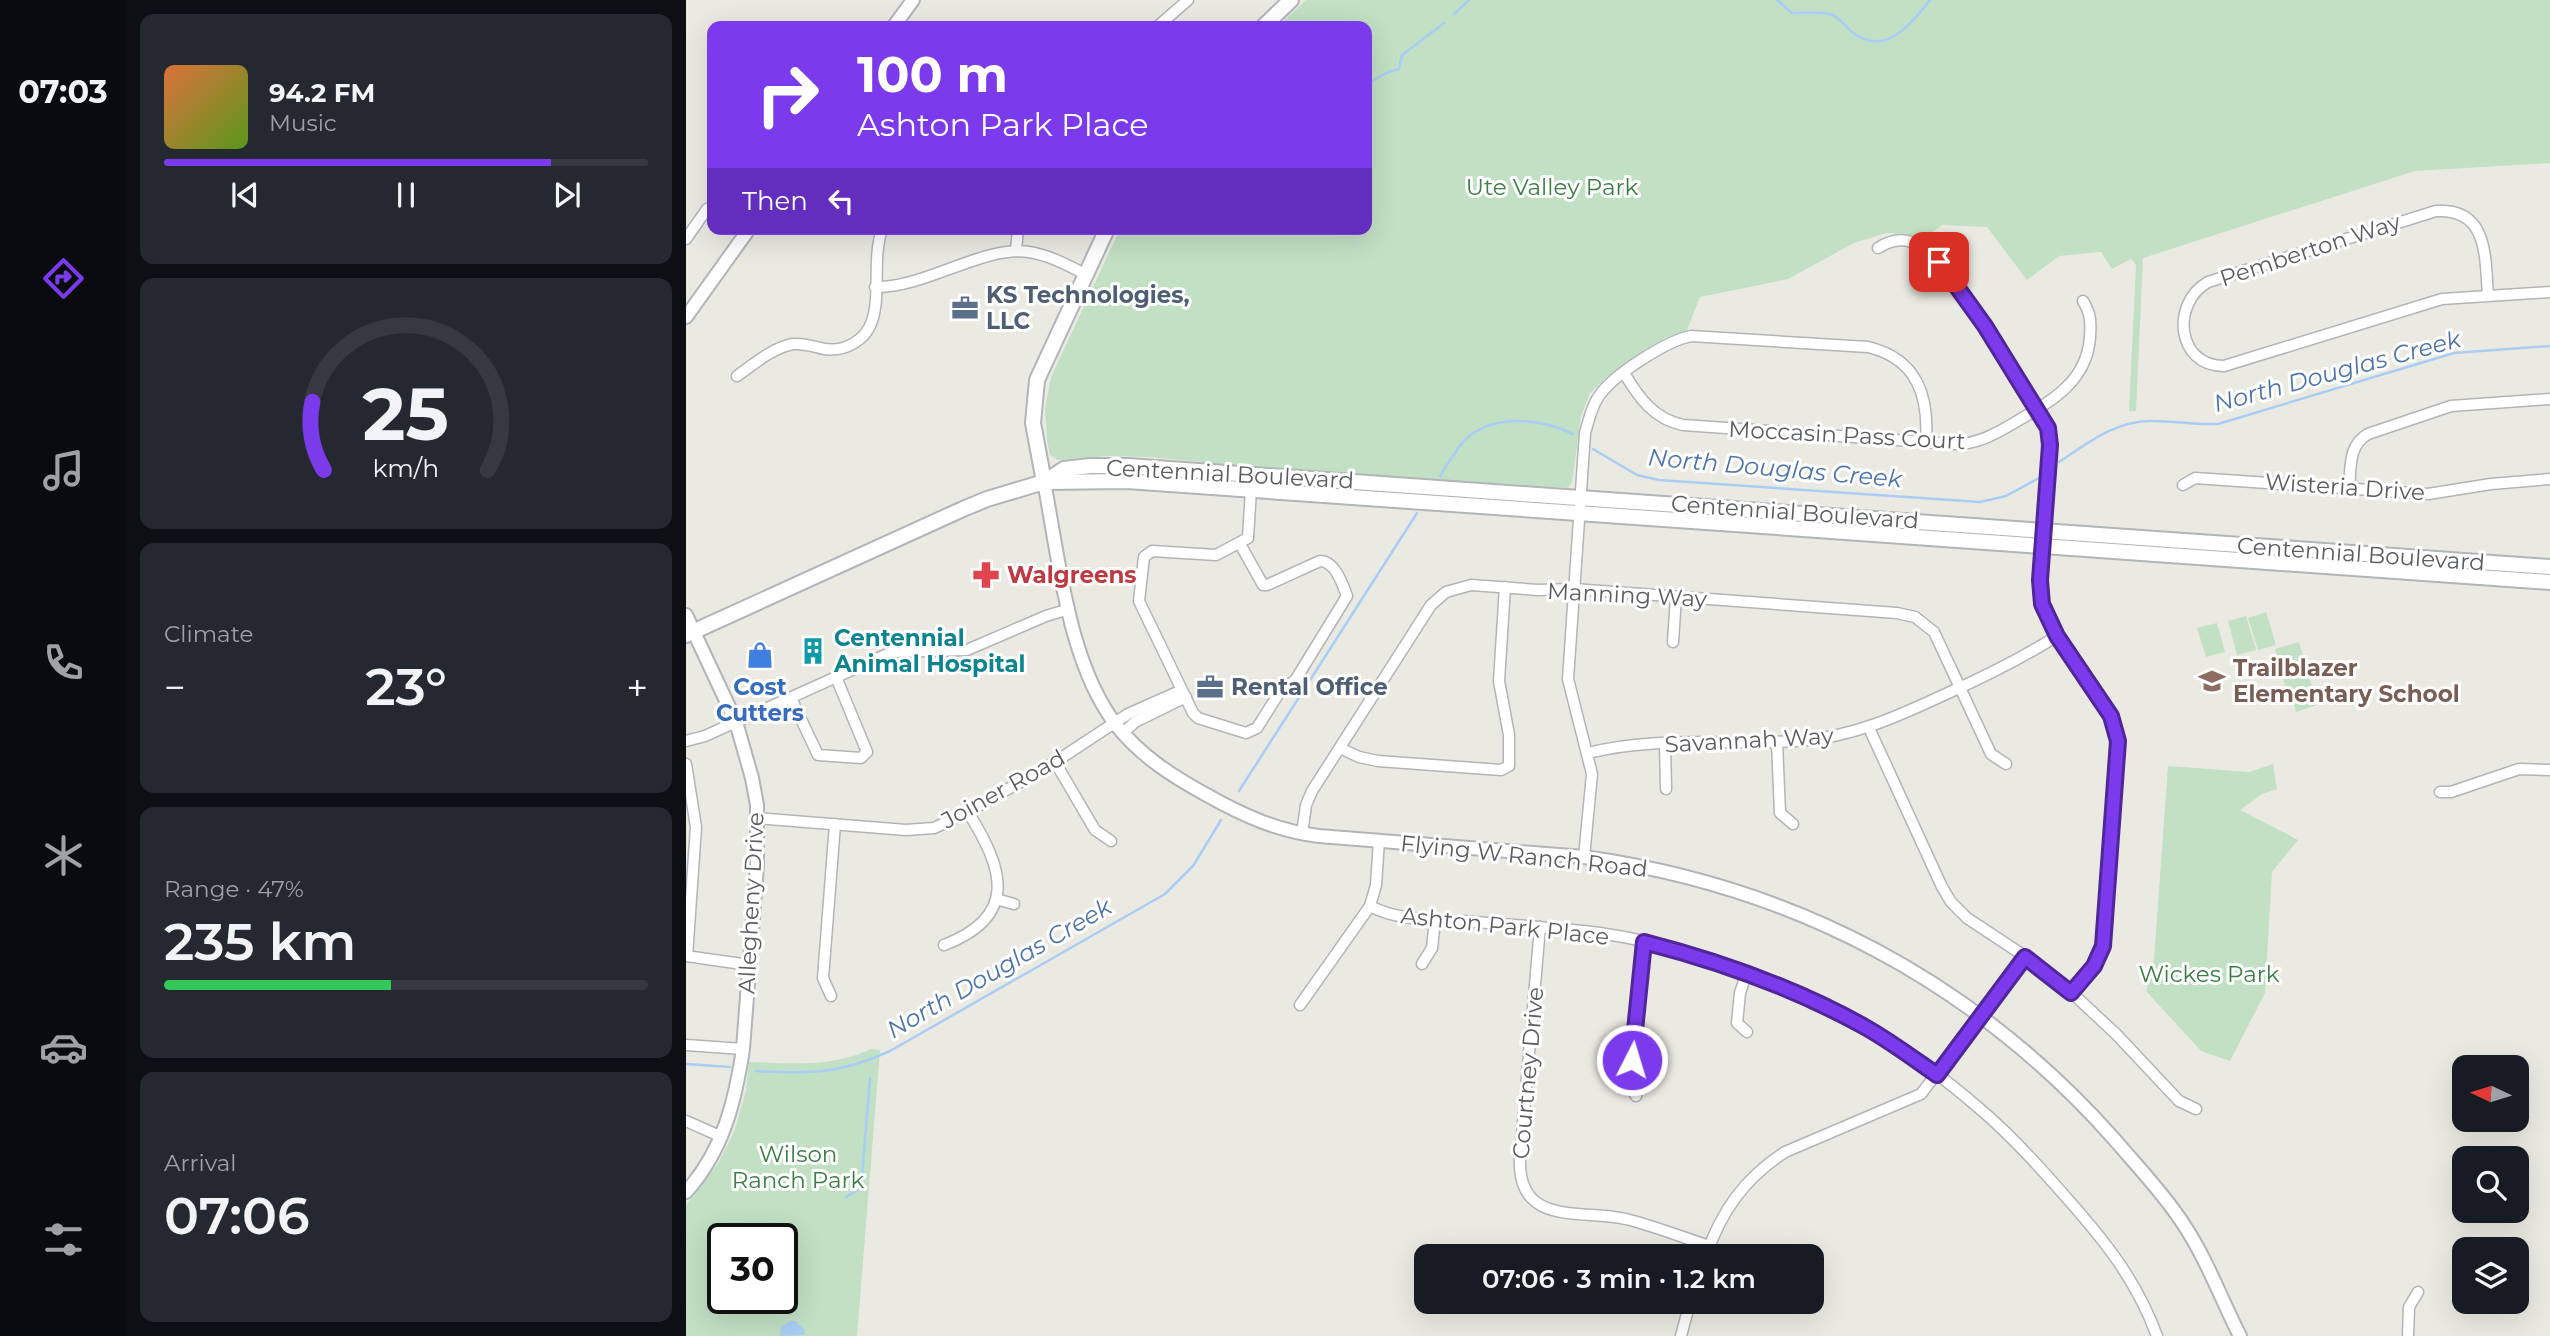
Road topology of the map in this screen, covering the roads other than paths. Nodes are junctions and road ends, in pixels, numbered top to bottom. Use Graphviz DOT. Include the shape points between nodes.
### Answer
graph roads {
  1 [pos="913,0"];
  2 [pos="1188,0"];
  3 [pos="1291,0"];
  4 [pos="898,21"];
  5 [pos="1164,21"];
  6 [pos="1269,21"];
  7 [pos="707,209"];
  8 [pos="745,235"];
  9 [pos="881,235"];
  10 [pos="1017,235"];
  11 [pos="1104,235"];
  12 [pos="686,239"];
  13 [pos="1878,248"];
  14 [pos="1016,251"];
  15 [pos="1085,274"];
  16 [pos="875,287"];
  17 [pos="2550,292"];
  18 [pos="2488,296"];
  19 [pos="2083,301"];
  20 [pos="686,317"];
  21 [pos="1624,373"];
  22 [pos="737,376"];
  23 [pos="2550,399"];
  24 [pos="2037,409"];
  25 [pos="1926,442"];
  26 [pos="2272,471"];
  27 [pos="2550,479"];
  28 [pos="1044,482"];
  29 [pos="2272,483"];
  30 [pos="2183,485"];
  31 [pos="2473,486"];
  32 [pos="2349,488"];
  33 [pos="1251,489"];
  34 [pos="1580,496"];
  35 [pos="2475,499"];
  36 [pos="1580,513"];
  37 [pos="2043,538"];
  38 [pos="1240,544"];
  39 [pos="2550,567"];
  40 [pos="2550,582"];
  41 [pos="1506,587"];
  42 [pos="1574,589"];
  43 [pos="1676,597"];
  44 [pos="1069,610"];
  45 [pos="686,615"];
  46 [pos="690,633"];
  47 [pos="2057,636"];
  48 [pos="1673,642"];
  49 [pos="836,677"];
  50 [pos="1961,687"];
  51 [pos="1184,694"];
  52 [pos="791,698"];
  53 [pos="736,722"];
  54 [pos="1119,728"];
  55 [pos="1869,728"];
  56 [pos="686,741"];
  57 [pos="1777,742"];
  58 [pos="1665,744"];
  59 [pos="1340,748"];
  60 [pos="1588,753"];
  61 [pos="1055,762"];
  62 [pos="686,764"];
  63 [pos="2006,764"];
  64 [pos="2550,770"];
  65 [pos="1666,789"];
  66 [pos="2440,792"];
  67 [pos="968,812"];
  68 [pos="757,818"];
  69 [pos="835,824"];
  70 [pos="1793,824"];
  71 [pos="1302,834"];
  72 [pos="1111,841"];
  73 [pos="1379,841"];
  74 [pos="691,843"];
  75 [pos="1584,857"];
  76 [pos="996,899"];
  77 [pos="1014,904"];
  78 [pos="1370,906"];
  79 [pos="1435,920"];
  80 [pos="1540,927"];
  81 [pos="1644,942"];
  82 [pos="944,945"];
  83 [pos="686,956"];
  84 [pos="2025,957"];
  85 [pos="1422,964"];
  86 [pos="749,965"];
  87 [pos="1746,972"];
  88 [pos="2071,993"];
  89 [pos="831,996"];
  90 [pos="1300,1005"];
  91 [pos="1982,1016"];
  92 [pos="1747,1032"];
  93 [pos="686,1045"];
  94 [pos="743,1049"];
  95 [pos="1937,1075"];
  96 [pos="1636,1096"];
  97 [pos="2196,1109"];
  98 [pos="686,1122"];
  99 [pos="722,1137"];
  100 [pos="686,1192"];
  101 [pos="1689,1244"];
  102 [pos="1710,1244"];
  103 [pos="2418,1292"];
  104 [pos="1687,1314"];
  105 [pos="1681,1336"];
  106 [pos="2157,1336"];
  107 [pos="2240,1336"];
  108 [pos="2409,1336"];
  1 -- 4 [label="street"];
  2 -- 5 [label="street"];
  3 -- 6 [label="main road"];
  7 -- 12 [label="street"];
  8 -- 20 [label="street"];
  9 -- 16 [label="street"];
  10 -- 14 [label="street"];
  11 -- 15 [label="main road"];
  13 -- 24 [label="street" via="1899,239 1930,253 1985,326"];
  14 -- 15 [label="street" via="1052,258"];
  14 -- 16 [label="street" via="901,286"];
  15 -- 28 [label="main road" via="1041,367 1035,391 1033,423"];
  16 -- 22 [label="street" via="872,320 852,344 834,349 785,346"];
  17 -- 18 [label="street, Pemberton Way"];
  18 -- 18 [label="street, Pemberton Way" via="2484,244 2470,217 2452,212 2426,214 2219,278 2190,292 2185,339 2195,363 2234,365 2432,302"];
  19 -- 24 [label="street, Moccasin Pass Court" via="2091,314 2083,366 2059,395"];
  21 -- 25 [label="street, Moccasin Pass Court" via="1644,403 1672,423"];
  21 -- 25 [label="street" via="1664,345 1691,336 1868,347 1897,360 1919,386 1926,407"];
  21 -- 34 [label="street" via="1603,389 1592,410"];
  23 -- 32 [label="street" via="2451,406 2368,434 2353,449"];
  24 -- 25 [label="street, Moccasin Pass Court" via="1980,441 1961,445"];
  24 -- 37 [label="street" via="2048,428 2050,445"];
  26 -- 29 [label="street"];
  27 -- 31 [label="street, Wisteria Drive"];
  28 -- 33 [label="main road, Centennial Boulevard" via="1127,481"];
  28 -- 34 [label="main road, Centennial Boulevard" via="1064,469 1128,466"];
  28 -- 44 [label="street, Flying W Ranch Road"];
  28 -- 46 [label="main road, Centennial Boulevard" via="963,509"];
  29 -- 30 [label="street, Wisteria Drive" via="2195,478"];
  29 -- 32 [label="street, Wisteria Drive"];
  31 -- 32 [label="street, Wisteria Drive" via="2428,494"];
  31 -- 35 [label="street"];
  33 -- 36 [label="main road, Centennial Boulevard"];
  33 -- 38 [label="street" via="1250,534"];
  34 -- 36 [label="street"];
  34 -- 37 [label="main road, Centennial Boulevard"];
  36 -- 37 [label="main road, Centennial Boulevard"];
  36 -- 42 [label="street"];
  37 -- 39 [label="main road, Centennial Boulevard"];
  37 -- 40 [label="main road, Centennial Boulevard"];
  37 -- 47 [label="street" via="2040,596"];
  38 -- 51 [label="street" via="1216,555 1152,551 1144,557 1139,601"];
  38 -- 51 [label="street" via="1263,585 1326,561 1345,591 1346,601 1296,678 1284,685 1251,732 1198,718"];
  41 -- 42 [label="street, Manning Way"];
  41 -- 59 [label="street, Manning Way" via="1462,586 1438,598"];
  41 -- 59 [label="street" via="1499,681 1509,735 1509,766 1378,761"];
  42 -- 43 [label="street, Manning Way"];
  42 -- 60 [label="street" via="1568,685"];
  43 -- 48 [label="street"];
  43 -- 50 [label="street, Manning Way" via="1914,617 1934,632"];
  44 -- 49 [label="street" via="967,650 892,652"];
  44 -- 54 [label="street, Flying W Ranch Road" via="1085,668"];
  45 -- 46 [label="street, Allegheny Drive"];
  46 -- 53 [label="street, Allegheny Drive"];
  47 -- 50 [label="street, Savannah Way"];
  47 -- 88 [label="street" via="2106,708 2119,744 2105,937 2094,966"];
  49 -- 52 [label="street"];
  49 -- 52 [label="street" via="867,752 861,758 818,755"];
  50 -- 55 [label="street, Savannah Way"];
  50 -- 63 [label="street, Manning Way" via="1992,754"];
  51 -- 54 [label="street, Joiner Road" via="1128,714"];
  52 -- 53 [label="street"];
  53 -- 56 [label="street"];
  53 -- 68 [label="street, Allegheny Drive" via="752,778"];
  54 -- 61 [label="street, Joiner Road"];
  54 -- 71 [label="street, Flying W Ranch Road" via="1160,768 1190,786 1254,820"];
  55 -- 57 [label="street, Savannah Way"];
  55 -- 84 [label="street" via="1946,895 1967,918"];
  57 -- 58 [label="street, Savannah Way"];
  57 -- 70 [label="street" via="1780,813"];
  58 -- 60 [label="street, Savannah Way"];
  58 -- 65 [label="street"];
  59 -- 71 [label="street, Manning Way" via="1308,798"];
  60 -- 75 [label="street" via="1592,783"];
  61 -- 67 [label="street, Joiner Road"];
  61 -- 72 [label="street" via="1095,831"];
  62 -- 74 [label="street" via="694,808"];
  64 -- 66 [label="street" via="2519,769"];
  67 -- 69 [label="street, Joiner Road" via="919,830"];
  67 -- 76 [label="street" via="994,858"];
  68 -- 69 [label="street, Joiner Road"];
  68 -- 86 [label="street, Allegheny Drive"];
  69 -- 89 [label="street" via="823,978"];
  71 -- 73 [label="street, Flying W Ranch Road"];
  73 -- 75 [label="street, Flying W Ranch Road"];
  73 -- 78 [label="street"];
  74 -- 83 [label="street"];
  75 -- 91 [label="street, Flying W Ranch Road" via="1709,882 1780,906 1880,951"];
  76 -- 77 [label="street"];
  76 -- 82 [label="street" via="972,931"];
  78 -- 79 [label="street, Ashton Park Place" via="1387,914"];
  78 -- 90 [label="street"];
  79 -- 80 [label="street, Ashton Park Place"];
  79 -- 85 [label="street" via="1432,948"];
  80 -- 81 [label="street, Ashton Park Place"];
  80 -- 101 [label="street, Courtney Drive" via="1520,1158 1522,1184 1532,1199 1552,1211 1623,1219"];
  81 -- 87 [label="street, Ashton Park Place"];
  81 -- 96 [label="street" via="1629,1084"];
  83 -- 86 [label="street"];
  84 -- 88 [label="street"];
  84 -- 91 [label="street"];
  86 -- 94 [label="street, Allegheny Drive"];
  87 -- 92 [label="street" via="1737,1023"];
  87 -- 95 [label="street, Ashton Park Place" via="1834,1010"];
  88 -- 97 [label="street" via="2179,1101"];
  91 -- 95 [label="street"];
  91 -- 107 [label="street, Flying W Ranch Road" via="2086,1108 2167,1202 2193,1240"];
  93 -- 94 [label="street"];
  94 -- 99 [label="street, Allegheny Drive" via="735,1099"];
  95 -- 102 [label="street" via="1912,1099 1770,1162 1731,1202"];
  95 -- 106 [label="street, Ashton Park Place" via="2024,1150 2112,1250"];
  98 -- 99 [label="street"];
  99 -- 100 [label="street, Allegheny Drive"];
  103 -- 108 [label="street" via="2409,1307"];
  104 -- 105 [label="street"];
}
